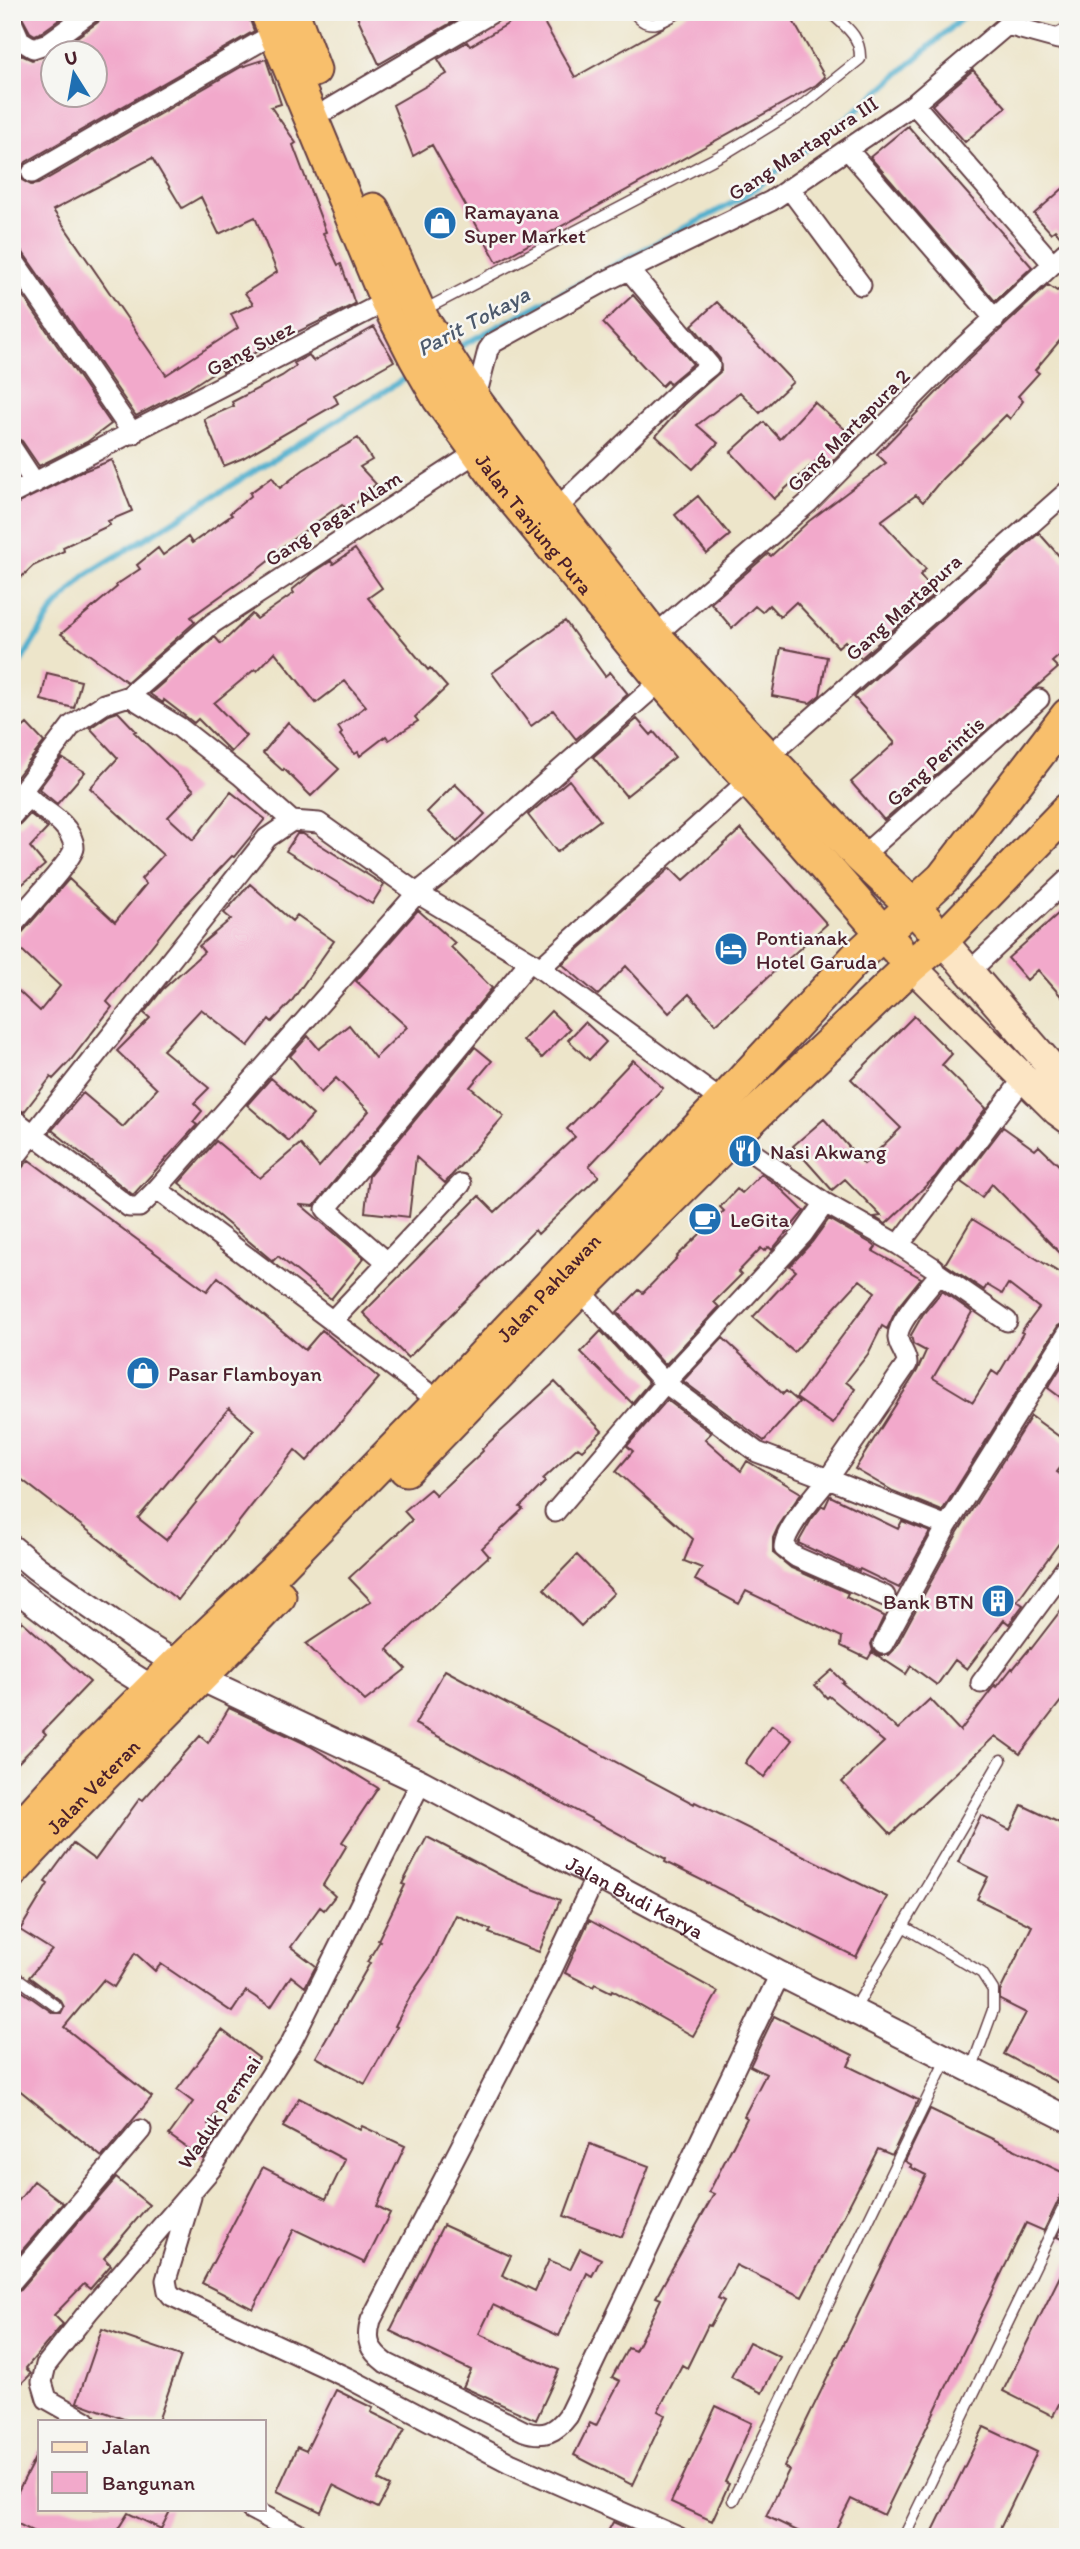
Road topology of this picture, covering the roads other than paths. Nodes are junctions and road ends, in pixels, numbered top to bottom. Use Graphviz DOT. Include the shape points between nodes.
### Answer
graph roads {
  1 [pos="91,12"];
  2 [pos="493,12"];
  3 [pos="634,12"];
  4 [pos="679,12"];
  5 [pos="830,12"];
  6 [pos="278,19"];
  7 [pos="12,22"];
  8 [pos="1068,33"];
  9 [pos="914,104"];
  10 [pos="329,108"];
  11 [pos="848,150"];
  12 [pos="32,173"];
  13 [pos="789,188"];
  14 [pos="1068,250"];
  15 [pos="12,258"];
  16 [pos="1052,263"];
  17 [pos="629,270"];
  18 [pos="861,285"];
  19 [pos="401,313"];
  20 [pos="995,319"];
  21 [pos="460,394"];
  22 [pos="133,434"];
  23 [pos="12,448"];
  24 [pos="477,452"];
  25 [pos="514,478"];
  26 [pos="35,483"];
  27 [pos="1068,491"];
  28 [pos="12,494"];
  29 [pos="555,510"];
  30 [pos="654,636"];
  31 [pos="662,680"];
  32 [pos="129,696"];
  33 [pos="1039,699"];
  34 [pos="1068,715"];
  35 [pos="759,768"];
  36 [pos="28,797"];
  37 [pos="1068,810"];
  38 [pos="12,816"];
  39 [pos="292,821"];
  40 [pos="861,857"];
  41 [pos="1068,879"];
  42 [pos="417,893"];
  43 [pos="912,905"];
  44 [pos="12,926"];
  45 [pos="882,933"];
  46 [pos="942,940"];
  47 [pos="535,965"];
  48 [pos="911,966"];
  49 [pos="970,971"];
  50 [pos="1024,1078"];
  51 [pos="723,1102"];
  52 [pos="1065,1104"];
  53 [pos="12,1118"];
  54 [pos="35,1133"];
  55 [pos="731,1138"];
  56 [pos="12,1161"];
  57 [pos="461,1184"];
  58 [pos="157,1189"];
  59 [pos="825,1203"];
  60 [pos="899,1245"];
  61 [pos="387,1262"];
  62 [pos="936,1272"];
  63 [pos="580,1290"];
  64 [pos="332,1321"];
  65 [pos="1007,1321"];
  66 [pos="1068,1334"];
  67 [pos="665,1383"];
  68 [pos="440,1402"];
  69 [pos="828,1479"];
  70 [pos="555,1512"];
  71 [pos="947,1526"];
  72 [pos="12,1548"];
  73 [pos="1068,1565"];
  74 [pos="12,1586"];
  75 [pos="885,1596"];
  76 [pos="883,1644"];
  77 [pos="189,1671"];
  78 [pos="981,1683"];
  79 [pos="165,1695"];
  80 [pos="1001,1760"];
  81 [pos="421,1782"];
  82 [pos="18,1821"];
  83 [pos="12,1871"];
  84 [pos="596,1876"];
  85 [pos="903,1926"];
  86 [pos="12,1974"];
  87 [pos="780,1974"];
  88 [pos="57,2007"];
  89 [pos="854,2010"];
  90 [pos="947,2057"];
  91 [pos="971,2070"];
  92 [pos="1068,2119"];
  93 [pos="141,2130"];
  94 [pos="194,2189"];
  95 [pos="1068,2198"];
  96 [pos="12,2281"];
  97 [pos="84,2420"];
  98 [pos="733,2500"];
  99 [pos="253,2510"];
  100 [pos="304,2537"];
  101 [pos="678,2537"];
  102 [pos="904,2537"];
  1 -- 7 [label="street" via="48,43 33,48 20,40"];
  2 -- 10 [label="street"];
  3 -- 4 [label="lane" via="639,20 659,25"];
  5 -- 19 [label="lane" via="856,37 860,59 799,108 729,151"];
  6 -- 10 [label="highway, Jalan Tanjung Pura"];
  6 -- 12 [label="street"];
  6 -- 19 [label="highway, Jalan Tanjung Pura"];
  8 -- 9 [label="street, Gang Martapura III" via="1058,39 1007,25"];
  9 -- 11 [label="street, Gang Martapura III"];
  9 -- 16 [label="street"];
  10 -- 19 [label="highway, Jalan Tanjung Pura"];
  11 -- 13 [label="street, Gang Martapura III"];
  11 -- 20 [label="street"];
  13 -- 17 [label="street, Gang Martapura III"];
  13 -- 18 [label="street"];
  14 -- 16 [label="street, Gang Martapura 2"];
  15 -- 22 [label="street"];
  16 -- 20 [label="street, Gang Martapura 2"];
  17 -- 21 [label="street, Gang Martapura III" via="493,343"];
  17 -- 29 [label="street" via="710,366"];
  19 -- 21 [label="highway, Jalan Tanjung Pura"];
  19 -- 22 [label="street, Gang Suez"];
  20 -- 30 [label="street, Gang Martapura 2" via="809,502"];
  21 -- 24 [label="highway, Jalan Tanjung Pura"];
  21 -- 25 [label="highway, Jalan Tanjung Pura"];
  22 -- 26 [label="street, Gang Suez"];
  23 -- 26 [label="street"];
  24 -- 25 [label="highway, Jalan Tanjung Pura"];
  24 -- 32 [label="street, Gang Pagar Alam" via="213,623"];
  25 -- 29 [label="highway, Jalan Tanjung Pura"];
  25 -- 31 [label="highway, Jalan Tanjung Pura"];
  26 -- 28 [label="street, Gang Suez"];
  27 -- 35 [label="street, Gang Martapura"];
  29 -- 30 [label="highway, Jalan Tanjung Pura"];
  30 -- 35 [label="highway, Jalan Tanjung Pura"];
  31 -- 35 [label="highway, Jalan Tanjung Pura"];
  31 -- 42 [label="street"];
  32 -- 36 [label="street, Gang Pagar Alam" via="104,704 72,725 25,787"];
  32 -- 39 [label="street" via="179,727"];
  33 -- 40 [label="street, Gang Perintis"];
  34 -- 43 [label="highway, Jalan Pahlawan" via="943,878"];
  35 -- 40 [label="highway, Jalan Tanjung Pura"];
  35 -- 45 [label="highway, Jalan Tanjung Pura"];
  35 -- 47 [label="street, Gang Martapura"];
  36 -- 38 [label="street"];
  36 -- 44 [label="street" via="62,823 74,846 68,862"];
  37 -- 46 [label="highway, Jalan Pahlawan"];
  39 -- 42 [label="street" via="319,824"];
  39 -- 54 [label="street" via="267,838"];
  40 -- 43 [label="highway, Jalan Tanjung Pura"];
  41 -- 49 [label="street"];
  42 -- 47 [label="street"];
  42 -- 58 [label="street"];
  43 -- 45 [label="highway, Jalan Pahlawan"];
  43 -- 46 [label="highway, Jalan Tanjung Pura"];
  45 -- 48 [label="highway, Jalan Tanjung Pura"];
  45 -- 51 [label="highway, Jalan Pahlawan"];
  46 -- 48 [label="highway, Jalan Pahlawan"];
  46 -- 49 [label="main road"];
  47 -- 51 [label="street"];
  47 -- 61 [label="street, Gang Martapura" via="326,1209"];
  48 -- 50 [label="main road"];
  48 -- 55 [label="highway, Jalan Pahlawan"];
  49 -- 52 [label="main road"];
  50 -- 52 [label="main road"];
  50 -- 60 [label="street"];
  51 -- 68 [label="highway, Jalan Pahlawan"];
  53 -- 54 [label="street"];
  54 -- 56 [label="street"];
  54 -- 58 [label="street" via="129,1207 139,1207"];
  55 -- 59 [label="street"];
  55 -- 63 [label="highway, Jalan Pahlawan"];
  57 -- 61 [label="street"];
  58 -- 64 [label="street"];
  59 -- 60 [label="street"];
  59 -- 67 [label="street" via="803,1234"];
  60 -- 62 [label="street"];
  61 -- 64 [label="street"];
  62 -- 65 [label="street"];
  62 -- 69 [label="street" via="937,1277 900,1325 898,1337 907,1364"];
  63 -- 67 [label="street"];
  63 -- 77 [label="highway, Jalan Pahlawan" via="289,1586"];
  64 -- 68 [label="street"];
  66 -- 71 [label="street"];
  67 -- 69 [label="street" via="757,1452"];
  67 -- 70 [label="street"];
  68 -- 77 [label="highway, Jalan Pahlawan" via="273,1573"];
  69 -- 71 [label="street"];
  69 -- 75 [label="street" via="790,1530 784,1548"];
  71 -- 76 [label="street"];
  72 -- 77 [label="street, Jalan Budi Karya" via="138,1640"];
  73 -- 78 [label="street"];
  74 -- 79 [label="street" via="115,1665"];
  77 -- 79 [label="highway"];
  77 -- 81 [label="street, Jalan Budi Karya"];
  79 -- 82 [label="highway, Jalan Veteran" via="85,1757"];
  79 -- 83 [label="highway, Jalan Veteran"];
  80 -- 85 [label="lane"];
  81 -- 84 [label="street, Jalan Budi Karya"];
  81 -- 94 [label="street, Waduk Permai" via="291,2043"];
  84 -- 87 [label="street, Jalan Budi Karya"];
  84 -- 87 [label="street" via="371,2320 369,2345 386,2363 524,2431 548,2434 562,2425"];
  85 -- 89 [label="lane"];
  85 -- 91 [label="lane" via="982,1973 992,1990 993,2010"];
  86 -- 88 [label="lane"];
  87 -- 89 [label="street, Jalan Budi Karya"];
  89 -- 90 [label="street, Jalan Budi Karya"];
  90 -- 91 [label="street, Jalan Budi Karya"];
  90 -- 98 [label="lane"];
  91 -- 92 [label="street, Jalan Budi Karya"];
  93 -- 96 [label="street"];
  94 -- 97 [label="street, Waduk Permai" via="44,2369 47,2399"];
  94 -- 101 [label="street" via="166,2280 172,2296 348,2378 510,2463"];
  95 -- 102 [label="lane"];
  99 -- 100 [label="street"];
}
